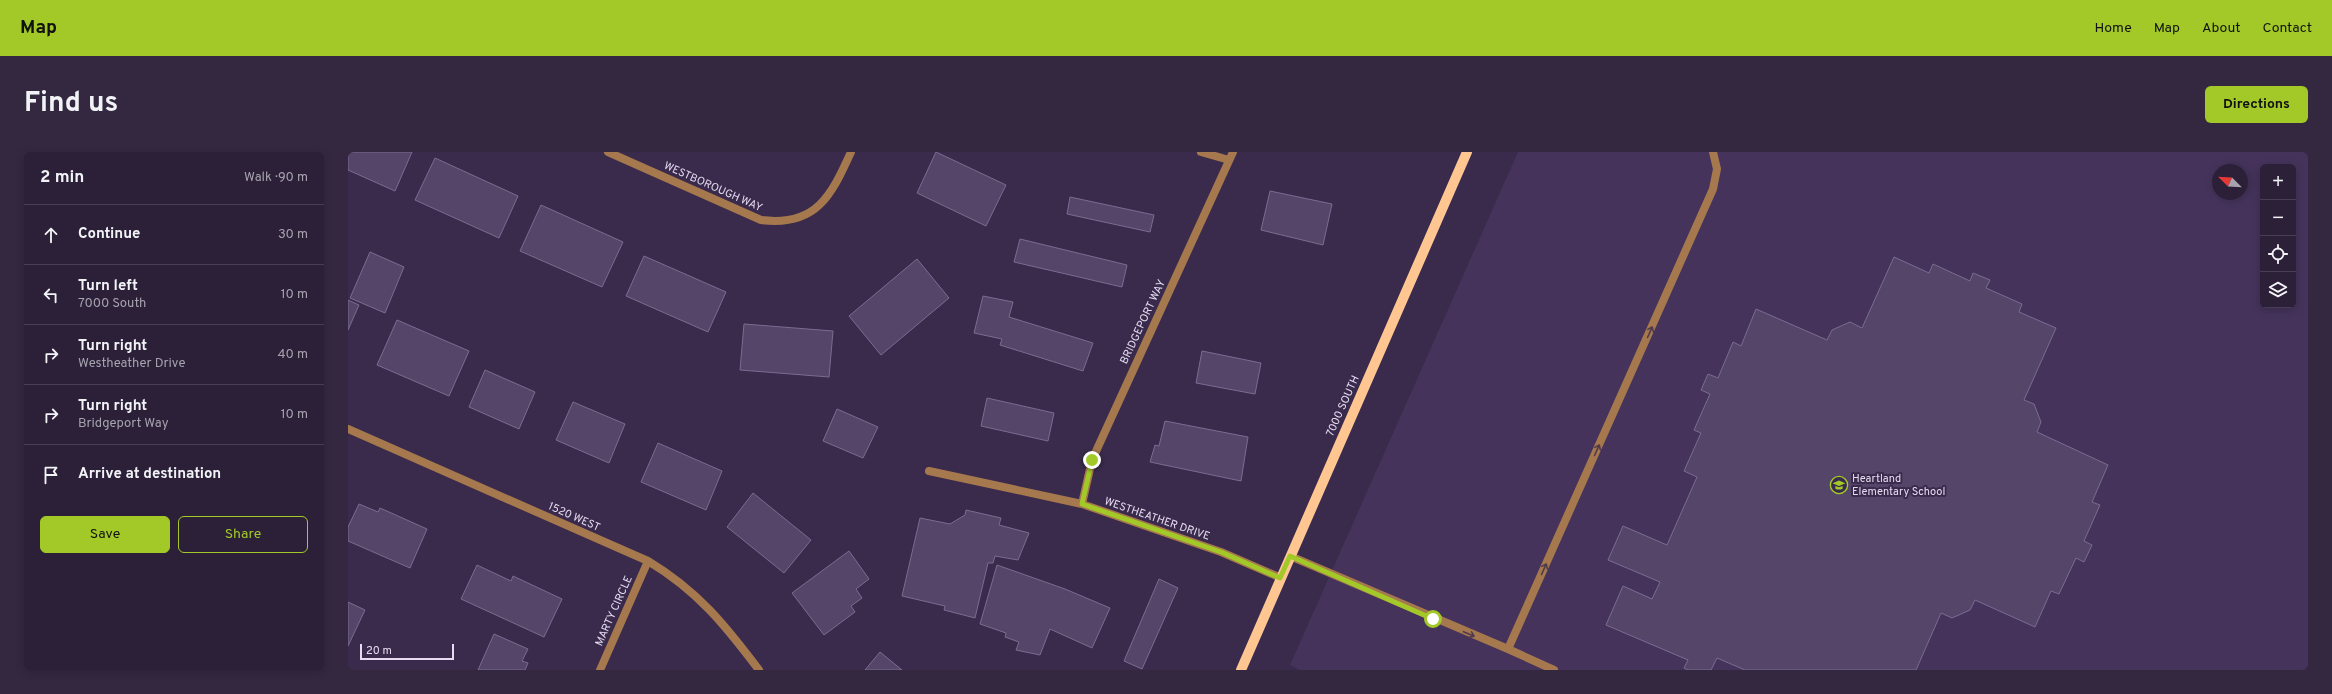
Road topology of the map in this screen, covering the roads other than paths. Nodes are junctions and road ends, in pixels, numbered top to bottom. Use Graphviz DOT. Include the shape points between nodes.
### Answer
graph roads {
  1 [pos="608,152"];
  2 [pos="851,152"];
  3 [pos="1201,152"];
  4 [pos="1468,152"];
  5 [pos="1713,152"];
  6 [pos="1231,156"];
  7 [pos="348,430"];
  8 [pos="929,471"];
  9 [pos="1082,504"];
  10 [pos="1290,556"];
  11 [pos="648,561"];
  12 [pos="1280,578"];
  13 [pos="1508,649"];
  14 [pos="600,670"];
  15 [pos="759,670"];
  16 [pos="1241,670"];
  17 [pos="1554,670"];
  1 -- 2 [label="street, WESTBOROUGH WAY" via="761,220 778,222 807,215 819,205 835,187"];
  3 -- 6 [label="street"];
  4 -- 10 [label="main road, 7000 SOUTH"];
  13 -- 5 [label="street, one-way" via="1713,189 1717,169"];
  6 -- 9 [label="street, BRIDGEPORT WAY" via="1092,460"];
  7 -- 11 [label="street, 1520 WEST"];
  8 -- 9 [label="street, WESTHEATHER DRIVE"];
  9 -- 12 [label="street, WESTHEATHER DRIVE" via="1221,552"];
  10 -- 12 [label="main road, 7000 SOUTH"];
  10 -- 13 [label="street, one-way"];
  11 -- 14 [label="street, MARTY CIRCLE"];
  11 -- 15 [label="street, 1520 WEST" via="675,577 700,598"];
  12 -- 16 [label="main road, 7000 SOUTH"];
  13 -- 17 [label="street"];
}
